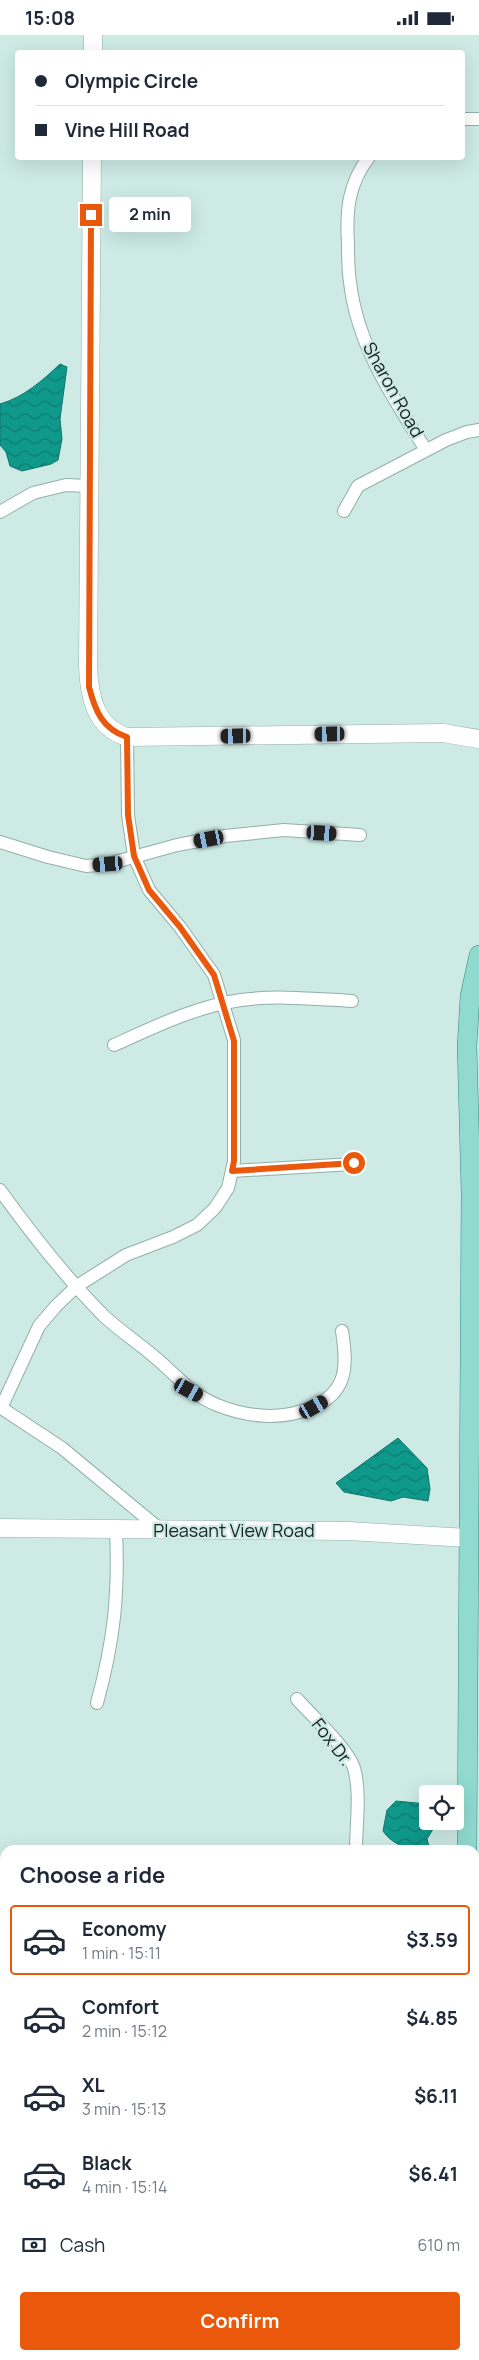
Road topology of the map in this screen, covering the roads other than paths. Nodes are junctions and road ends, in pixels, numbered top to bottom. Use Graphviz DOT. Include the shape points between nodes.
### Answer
graph roads {
  1 [pos="93,35"];
  2 [pos="93,50"];
  3 [pos="465,119"];
  4 [pos="479,119"];
  5 [pos="92,160"];
  6 [pos="366,160"];
  7 [pos="479,430"];
  8 [pos="426,450"];
  9 [pos="89,486"];
  10 [pos="344,511"];
  11 [pos="0,512"];
  12 [pos="127,737"];
  13 [pos="479,739"];
  14 [pos="360,835"];
  15 [pos="0,842"];
  16 [pos="134,856"];
  17 [pos="479,955"];
  18 [pos="352,1001"];
  19 [pos="224,1003"];
  20 [pos="114,1045"];
  21 [pos="479,1066"];
  22 [pos="354,1163"];
  23 [pos="232,1171"];
  24 [pos="0,1190"];
  25 [pos="471,1193"];
  26 [pos="77,1286"];
  27 [pos="342,1331"];
  28 [pos="0,1407"];
  29 [pos="0,1528"];
  30 [pos="116,1529"];
  31 [pos="162,1531"];
  32 [pos="474,1538"];
  33 [pos="297,1699"];
  34 [pos="97,1703"];
  35 [pos="356,1845"];
  36 [pos="468,1845"];
  1 -- 2 [label="street"];
  3 -- 4 [label="street"];
  5 -- 9 [label="street"];
  6 -- 8 [label="street, Sharon Road" via="353,182 346,223 350,283 358,323 373,361"];
  7 -- 8 [label="street"];
  8 -- 10 [label="street" via="358,486"];
  9 -- 11 [label="street" via="66,485 41,490 17,500"];
  9 -- 12 [label="street" via="89,687 101,720 109,729"];
  12 -- 13 [label="street" via="443,733"];
  12 -- 16 [label="street" via="128,815"];
  14 -- 16 [label="street" via="284,830 225,836"];
  15 -- 16 [label="street" via="86,866 108,864"];
  16 -- 19 [label="street" via="149,890 214,975"];
  17 -- 25 [label="main road" via="470,996 467,1046"];
  18 -- 19 [label="street" via="305,998"];
  19 -- 20 [label="street"];
  19 -- 23 [label="street" via="234,1041"];
  21 -- 25 [label="main road"];
  22 -- 23 [label="street"];
  23 -- 26 [label="street" via="228,1188 215,1208 197,1225 126,1255"];
  24 -- 26 [label="street"];
  25 -- 32 [label="main road"];
  26 -- 27 [label="street" via="105,1316 189,1390 215,1405 238,1412 275,1416 296,1414 328,1399 342,1382 346,1360"];
  26 -- 28 [label="street" via="39,1326"];
  28 -- 31 [label="street" via="62,1448"];
  29 -- 30 [label="street, Pleasant View Road"];
  30 -- 31 [label="street, Pleasant View Road"];
  30 -- 34 [label="street" via="116,1610"];
  31 -- 32 [label="street, Pleasant View Road" via="348,1531"];
  32 -- 36 [label="main road"];
  33 -- 35 [label="street, Fox Dr." via="354,1767"];
}
